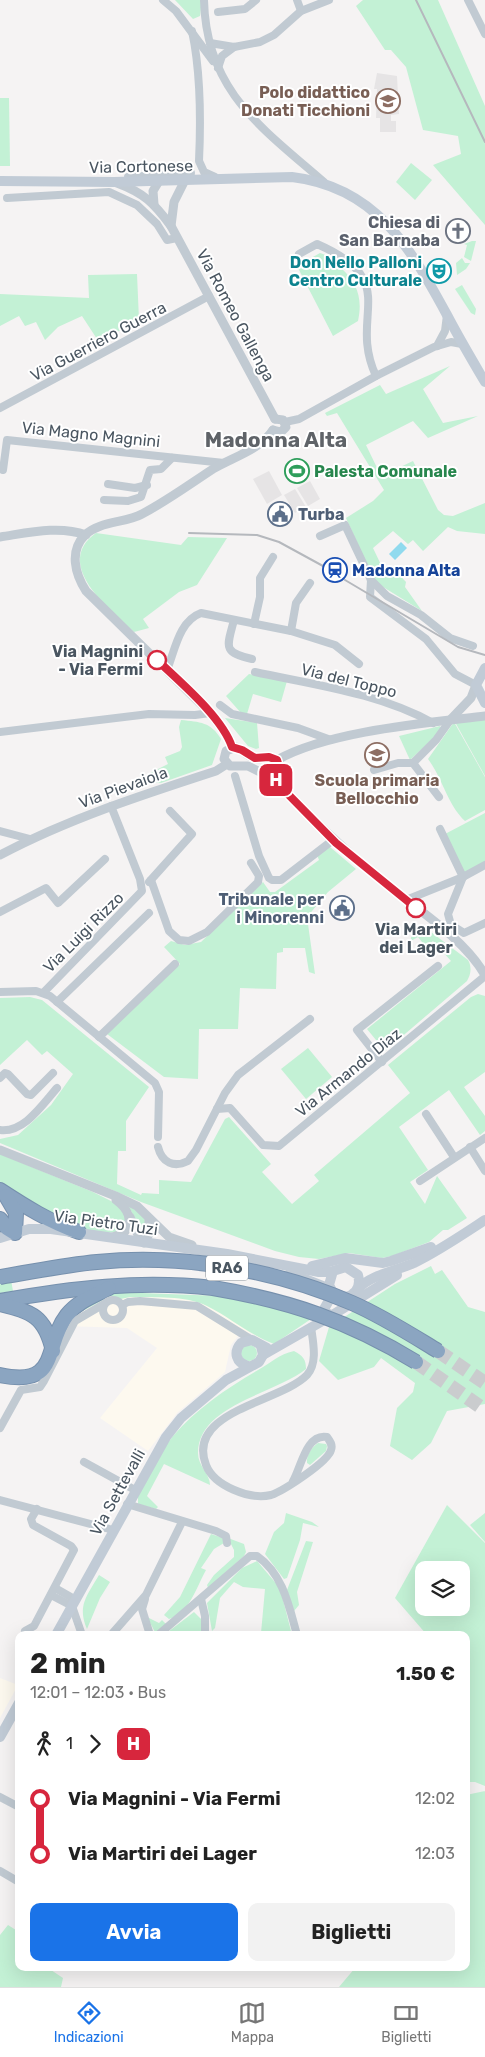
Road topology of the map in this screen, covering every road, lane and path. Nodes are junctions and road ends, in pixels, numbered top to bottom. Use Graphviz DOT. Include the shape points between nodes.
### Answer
graph roads {
  1 [pos="164,0"];
  2 [pos="204,0"];
  3 [pos="256,0"];
  4 [pos="298,0"];
  5 [pos="328,0"];
  6 [pos="468,0"];
  7 [pos="301,11"];
  8 [pos="218,12"];
  9 [pos="482,21"];
  10 [pos="192,31"];
  11 [pos="485,34"];
  12 [pos="210,43"];
  13 [pos="234,48"];
  14 [pos="218,68"];
  15 [pos="199,161"];
  16 [pos="191,178"];
  17 [pos="221,179"];
  18 [pos="282,179"];
  19 [pos="0,181"];
  20 [pos="159,181"];
  21 [pos="114,182"];
  22 [pos="324,182"];
  23 [pos="343,192"];
  24 [pos="6,198"];
  25 [pos="174,202"];
  26 [pos="154,204"];
  27 [pos="171,226"];
  28 [pos="177,238"];
  29 [pos="299,254"];
  30 [pos="209,296"];
  31 [pos="447,315"];
  32 [pos="462,344"];
  33 [pos="437,346"];
  34 [pos="376,376"];
  35 [pos="485,382"];
  36 [pos="0,408"];
  37 [pos="275,419"];
  38 [pos="285,422"];
  39 [pos="273,430"];
  40 [pos="172,458"];
  41 [pos="224,463"];
  42 [pos="3,470"];
  43 [pos="108,484"];
  44 [pos="147,485"];
  45 [pos="104,500"];
  46 [pos="86,535"];
  47 [pos="320,536"];
  48 [pos="0,537"];
  49 [pos="273,557"];
  50 [pos="372,580"];
  51 [pos="310,583"];
  52 [pos="234,620"];
  53 [pos="254,624"];
  54 [pos="291,631"];
  55 [pos="473,646"];
  56 [pos="252,659"];
  57 [pos="359,664"];
  58 [pos="485,668"];
  59 [pos="167,670"];
  60 [pos="255,672"];
  61 [pos="476,685"];
  62 [pos="485,703"];
  63 [pos="220,705"];
  64 [pos="210,713"];
  65 [pos="485,716"];
  66 [pos="451,719"];
  67 [pos="433,723"];
  68 [pos="0,732"];
  69 [pos="331,740"];
  70 [pos="232,747"];
  71 [pos="277,760"];
  72 [pos="413,763"];
  73 [pos="227,764"];
  74 [pos="374,770"];
  75 [pos="235,776"];
  76 [pos="274,776"];
  77 [pos="438,797"];
  78 [pos="111,806"];
  79 [pos="170,811"];
  80 [pos="440,829"];
  81 [pos="0,831"];
  82 [pos="30,839"];
  83 [pos="333,840"];
  84 [pos="0,855"];
  85 [pos="105,859"];
  86 [pos="251,863"];
  87 [pos="485,865"];
  88 [pos="463,877"];
  89 [pos="151,880"];
  90 [pos="142,891"];
  91 [pos="406,900"];
  92 [pos="0,912"];
  93 [pos="149,913"];
  94 [pos="485,923"];
  95 [pos="175,964"];
  96 [pos="438,966"];
  97 [pos="485,975"];
  98 [pos="0,992"];
  99 [pos="44,992"];
  100 [pos="57,1002"];
  101 [pos="310,1019"];
  102 [pos="99,1036"];
  103 [pos="382,1062"];
  104 [pos="53,1073"];
  105 [pos="0,1078"];
  106 [pos="58,1088"];
  107 [pos="225,1093"];
  108 [pos="230,1108"];
  109 [pos="217,1109"];
  110 [pos="426,1114"];
  111 [pos="0,1130"];
  112 [pos="158,1137"];
  113 [pos="485,1138"];
  114 [pos="158,1147"];
  115 [pos="470,1147"];
  116 [pos="0,1150"];
  117 [pos="454,1158"];
  118 [pos="485,1171"];
  119 [pos="420,1181"];
  120 [pos="102,1190"];
  121 [pos="1,1191"];
  122 [pos="128,1212"];
  123 [pos="485,1212"];
  124 [pos="0,1219"];
  125 [pos="149,1219"];
  126 [pos="485,1220"];
  127 [pos="15,1232"];
  128 [pos="79,1232"];
  129 [pos="110,1237"];
  130 [pos="0,1238"];
  131 [pos="144,1243"];
  132 [pos="433,1250"];
  133 [pos="210,1252"];
  134 [pos="256,1259"];
  135 [pos="268,1262"];
  136 [pos="64,1266"];
  137 [pos="333,1272"];
  138 [pos="355,1272"];
  139 [pos="0,1273"];
  140 [pos="0,1277"];
  141 [pos="117,1285"];
  142 [pos="358,1289"];
  143 [pos="332,1291"];
  144 [pos="346,1298"];
  145 [pos="0,1303"];
  146 [pos="104,1304"];
  147 [pos="122,1305"];
  148 [pos="86,1315"];
  149 [pos="105,1317"];
  150 [pos="326,1319"];
  151 [pos="313,1326"];
  152 [pos="231,1328"];
  153 [pos="252,1340"];
  154 [pos="237,1347"];
  155 [pos="53,1351"];
  156 [pos="262,1351"];
  157 [pos="438,1351"];
  158 [pos="238,1360"];
  159 [pos="416,1362"];
  160 [pos="248,1366"];
  161 [pos="0,1375"];
  162 [pos="226,1380"];
  163 [pos="0,1428"];
  164 [pos="84,1462"];
  165 [pos="293,1481"];
  166 [pos="135,1490"];
  167 [pos="0,1500"];
  168 [pos="128,1504"];
  169 [pos="37,1509"];
  170 [pos="182,1522"];
  171 [pos="113,1530"];
  172 [pos="227,1543"];
  173 [pos="53,1592"];
  174 [pos="146,1595"];
  175 [pos="201,1599"];
  176 [pos="74,1603"];
  177 [pos="64,1621"];
  178 [pos="25,1631"];
  179 [pos="58,1631"];
  180 [pos="78,1631"];
  181 [pos="81,1631"];
  182 [pos="114,1631"];
  183 [pos="149,1631"];
  184 [pos="163,1631"];
  185 [pos="205,1631"];
  186 [pos="296,1631"];
  187 [pos="15,1710"];
  188 [pos="0,1737"];
  189 [pos="0,1797"];
  190 [pos="15,1806"];
  191 [pos="0,1871"];
  192 [pos="15,1880"];
  1 -- 10 [label="street"];
  2 -- 12 [label="street" via="205,29"];
  3 -- 8 [label="street" via="245,9"];
  4 -- 7 [label="street"];
  5 -- 7 [label="street"];
  6 -- 9 [label="street"];
  7 -- 13 [label="street" via="274,35"];
  9 -- 11 [label="street"];
  10 -- 14 [label="street"];
  10 -- 15 [label="street" via="198,56"];
  12 -- 13 [label="street"];
  12 -- 14 [label="street"];
  13 -- 14 [label="street" via="222,56"];
  14 -- 22 [label="street" via="254,122"];
  15 -- 16 [label="street"];
  15 -- 17 [label="street" via="204,172"];
  16 -- 17 [label="main road, Via Cortonese"];
  16 -- 20 [label="main road, Via Cortonese"];
  16 -- 21 [label="street" via="147,175"];
  16 -- 25 [label="street"];
  16 -- 25 [label="street" via="190,184"];
  17 -- 18 [label="main road, Via Cortonese"];
  18 -- 22 [label="main road, Via Cortonese" via="292,177"];
  18 -- 23 [label="main road, Via Cortonese"];
  19 -- 21 [label="main road, Via Cortonese"];
  20 -- 21 [label="main road, Via Cortonese"];
  20 -- 26 [label="street" via="153,192"];
  21 -- 26 [label="street, Via Romeo Gallenga" via="139,191"];
  22 -- 23 [label="main road, Via Cortonese"];
  23 -- 31 [label="main road, Via Cortonese" via="369,207 394,230"];
  24 -- 28 [label="street" via="109,192 137,205 157,224 167,240"];
  25 -- 27 [label="street"];
  26 -- 27 [label="street, Via Romeo Gallenga"];
  27 -- 28 [label="street, Via Romeo Gallenga"];
  28 -- 30 [label="street, Via Romeo Gallenga"];
  29 -- 34 [label="street" via="317,244 349,261 364,278 370,297 366,340"];
  30 -- 36 [label="street, Via Guerriero Guerra"];
  30 -- 37 [label="street, Via Romeo Gallenga"];
  31 -- 32 [label="main road, Via Cortonese"];
  31 -- 33 [label="street" via="445,332"];
  32 -- 33 [label="street" via="451,342"];
  32 -- 35 [label="main road, Via Cortonese"];
  33 -- 34 [label="street"];
  34 -- 38 [label="street" via="299,419"];
  37 -- 38 [label="street"];
  37 -- 39 [label="street" via="271,424"];
  38 -- 39 [label="street" via="283,431"];
  39 -- 41 [label="street" via="266,440"];
  40 -- 41 [label="street, Via Magno Magnini"];
  40 -- 42 [label="street, Via Magno Magnini" via="7,440"];
  40 -- 44 [label="street, Via Magno Magnini" via="161,469 150,470"];
  41 -- 46 [label="street" via="141,515"];
  43 -- 44 [label="street" via="135,488"];
  44 -- 45 [label="street, Via Magno Magnini" via="141,497 128,501"];
  46 -- 48 [label="street" via="74,530"];
  46 -- 59 [label="street" via="80,542 75,567 86,591"];
  47 -- 50 [label="street" via="345,525"];
  49 -- 53 [label="street" via="260,578"];
  50 -- 55 [label="street" via="387,596 421,615 450,638"];
  50 -- 61 [label="street" via="370,597 426,639 455,674"];
  51 -- 54 [label="street" via="296,602"];
  52 -- 53 [label="street"];
  52 -- 56 [label="street" via="229,651"];
  52 -- 59 [label="street" via="201,612 192,616 185,624"];
  53 -- 54 [label="street"];
  54 -- 57 [label="street" via="335,645"];
  58 -- 61 [label="main road"];
  59 -- 64 [label="street"];
  60 -- 67 [label="street, Via del Toppo" via="351,692 411,711"];
  61 -- 62 [label="main road"];
  61 -- 66 [label="street" via="471,698"];
  63 -- 69 [label="street" via="232,714 298,728"];
  64 -- 68 [label="street" via="149,714"];
  64 -- 70 [label="street"];
  65 -- 66 [label="street"];
  66 -- 67 [label="street"];
  66 -- 72 [label="street"];
  67 -- 69 [label="street"];
  69 -- 71 [label="street" via="293,751"];
  70 -- 71 [label="street" via="255,758"];
  70 -- 73 [label="street" via="224,754"];
  71 -- 76 [label="street" via="280,770"];
  72 -- 74 [label="street" via="398,763"];
  72 -- 77 [label="street"];
  73 -- 76 [label="street" via="248,766"];
  73 -- 78 [label="street, Via Pievaiola" via="216,771"];
  75 -- 83 [label="street" via="259,856 269,878 281,880"];
  76 -- 83 [label="street"];
  78 -- 82 [label="street, Via Pievaiola"];
  78 -- 90 [label="street, Via Luigi Rizzo"];
  79 -- 89 [label="street, Via Luigi Rizzo" via="192,834"];
  80 -- 88 [label="street"];
  81 -- 82 [label="street"];
  82 -- 84 [label="street, Via Pievaiola"];
  83 -- 91 [label="street"];
  85 -- 92 [label="street" via="58,903 46,888"];
  86 -- 89 [label="street" via="259,876 258,882 207,932 189,941 179,940 169,930"];
  87 -- 88 [label="street"];
  88 -- 91 [label="street"];
  88 -- 94 [label="street" via="448,914 452,924 464,933"];
  89 -- 90 [label="street, Via Luigi Rizzo"];
  90 -- 99 [label="street, Via Luigi Rizzo"];
  91 -- 97 [label="street" via="468,952"];
  93 -- 100 [label="street"];
  95 -- 102 [label="street"];
  96 -- 103 [label="street" via="357,1030"];
  97 -- 103 [label="street, Via Armando Diaz"];
  98 -- 99 [label="street"];
  99 -- 100 [label="street"];
  100 -- 102 [label="street"];
  101 -- 107 [label="street" via="238,1075"];
  102 -- 112 [label="street" via="158,1087"];
  103 -- 108 [label="street, Via Armando Diaz" via="279,1146 264,1145"];
  104 -- 105 [label="street" via="30,1095 8,1074"];
  106 -- 111 [label="street" via="22,1125 10,1131"];
  107 -- 108 [label="street, Via Armando Diaz"];
  107 -- 109 [label="street"];
  108 -- 109 [label="street"];
  109 -- 114 [label="street" via="188,1161 168,1163"];
  110 -- 117 [label="street"];
  113 -- 115 [label="street"];
  115 -- 117 [label="street"];
  115 -- 118 [label="street"];
  116 -- 120 [label="street"];
  117 -- 119 [label="street"];
  120 -- 122 [label="street"];
  120 -- 125 [label="street" via="136,1206"];
  121 -- 127 [label="highway" via="16,1213"];
  121 -- 128 [label="highway" via="52,1222"];
  122 -- 129 [label="street" via="129,1226 124,1233"];
  122 -- 131 [label="street"];
  123 -- 132 [label="main road"];
  124 -- 127 [label="highway"];
  125 -- 131 [label="street" via="149,1234"];
  125 -- 134 [label="street" via="178,1241"];
  126 -- 132 [label="main road"];
  127 -- 128 [label="main road, Via Pietro Tuzi" via="51,1229"];
  127 -- 130 [label="main road, Via Pietro Tuzi"];
  128 -- 129 [label="main road, Via Pietro Tuzi"];
  129 -- 131 [label="main road, Via Pietro Tuzi"];
  131 -- 133 [label="main road, Via Pietro Tuzi"];
  132 -- 135 [label="main road" via="383,1263 353,1258 318,1266"];
  132 -- 138 [label="main road" via="384,1269"];
  132 -- 142 [label="main road" via="395,1272 370,1279"];
  132 -- 150 [label="main road"];
  133 -- 134 [label="main road, Via Pietro Tuzi"];
  133 -- 143 [label="main road, Via Pietro Tuzi" via="226,1259 298,1275"];
  134 -- 135 [label="main road, Via Pietro Tuzi"];
  135 -- 137 [label="main road, Via Pietro Tuzi"];
  136 -- 139 [label="highway, bridge"];
  136 -- 140 [label="highway, RA6, bridge"];
  136 -- 157 [label="highway, RA6, bridge" via="153,1260 259,1274 309,1287 351,1303"];
  137 -- 138 [label="main road" via="342,1267"];
  137 -- 143 [label="main road" via="329,1280"];
  138 -- 142 [label="main road" via="359,1280"];
  141 -- 145 [label="highway, RA6" via="68,1290"];
  141 -- 155 [label="highway" via="74,1307 61,1324"];
  141 -- 159 [label="highway, RA6, bridge" via="184,1285 262,1297 335,1319"];
  142 -- 144 [label="main road"];
  143 -- 144 [label="main road"];
  143 -- 151 [label="main road, Via Settevalli"];
  144 -- 150 [label="main road, Via Settevalli"];
  145 -- 155 [label="highway" via="40,1320 48,1332"];
  146 -- 147 [label="street" via="113,1300"];
  146 -- 148 [label="street"];
  146 -- 149 [label="street" via="102,1311"];
  147 -- 149 [label="street" via="120,1318"];
  147 -- 152 [label="street" via="140,1301 192,1305 208,1311"];
  148 -- 149 [label="street"];
  148 -- 163 [label="street" via="70,1329 40,1387 21,1390"];
  150 -- 151 [label="main road, Via Settevalli"];
  151 -- 156 [label="main road, Via Settevalli" via="277,1349"];
  151 -- 165 [label="street" via="313,1362 307,1374 287,1388 219,1421 208,1433 204,1447 204,1461 212,1474 236,1490 270,1495"];
  152 -- 153 [label="street"];
  152 -- 154 [label="street"];
  153 -- 154 [label="main road" via="243,1341"];
  153 -- 156 [label="main road"];
  154 -- 158 [label="main road"];
  155 -- 161 [label="highway" via="45,1367 36,1374 14,1378"];
  156 -- 160 [label="main road, Via Settevalli" via="259,1362"];
  158 -- 160 [label="main road"];
  158 -- 162 [label="main road, Via Settevalli"];
  160 -- 162 [label="main road, Via Settevalli"];
  162 -- 166 [label="main road, Via Settevalli" via="181,1418 154,1454"];
  164 -- 166 [label="street"];
  165 -- 165 [label="street" via="324,1461 331,1451 331,1442 326,1437 314,1439"];
  166 -- 168 [label="main road, Via Settevalli"];
  167 -- 169 [label="street"];
  168 -- 170 [label="street"];
  168 -- 171 [label="main road, Via Settevalli"];
  169 -- 171 [label="street"];
  169 -- 173 [label="street" via="33,1525 74,1550"];
  170 -- 172 [label="street" via="216,1531 226,1536"];
  170 -- 174 [label="street"];
  171 -- 176 [label="main road, Via Settevalli"];
  173 -- 176 [label="street"];
  173 -- 178 [label="street" via="34,1626"];
  174 -- 182 [label="street"];
  174 -- 183 [label="street" via="142,1610"];
  175 -- 184 [label="street"];
  175 -- 185 [label="street"];
  175 -- 186 [label="street" via="250,1556 256,1556 264,1560 284,1587"];
  176 -- 177 [label="main road, Via Settevalli"];
  176 -- 181 [label="street"];
  177 -- 179 [label="main road, Via Settevalli"];
  177 -- 180 [label="street"];
  187 -- 188 [label="main road"];
  189 -- 190 [label="street"];
  191 -- 192 [label="street"];
}
